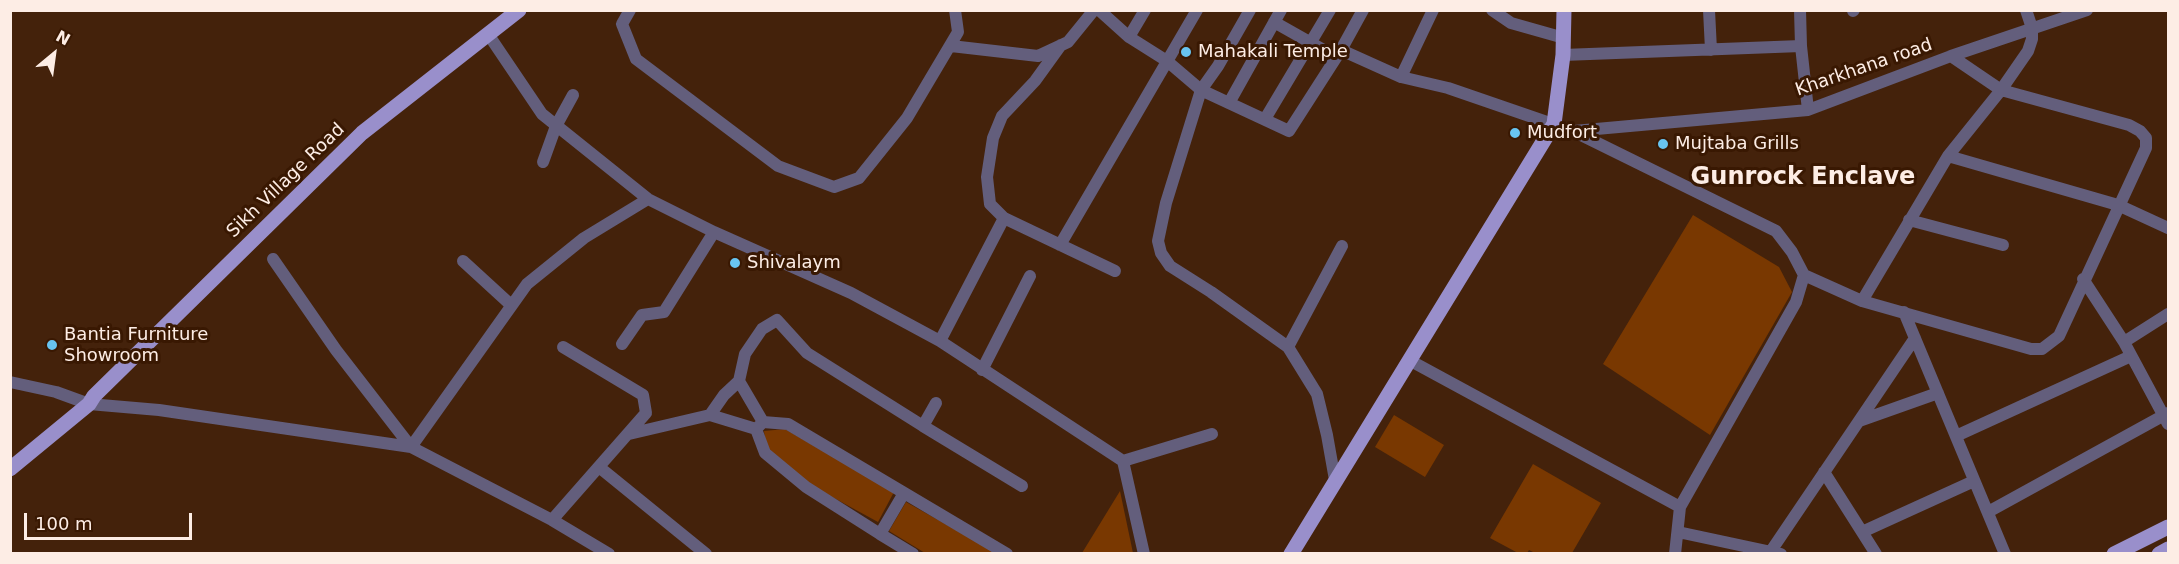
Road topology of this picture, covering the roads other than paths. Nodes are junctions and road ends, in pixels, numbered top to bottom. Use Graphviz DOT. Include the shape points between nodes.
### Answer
graph roads {
  1 [pos="630,10"];
  2 [pos="955,10"];
  3 [pos="1094,10"];
  4 [pos="1099,10"];
  5 [pos="1145,10"];
  6 [pos="1197,10"];
  7 [pos="1250,10"];
  8 [pos="1281,10"];
  9 [pos="1330,10"];
  10 [pos="1363,10"];
  11 [pos="1433,10"];
  12 [pos="1492,10"];
  13 [pos="1564,10"];
  14 [pos="1709,10"];
  15 [pos="1800,10"];
  16 [pos="2026,10"];
  17 [pos="2087,10"];
  18 [pos="513,12"];
  19 [pos="1274,22"];
  20 [pos="2032,28"];
  21 [pos="488,34"];
  22 [pos="1129,37"];
  23 [pos="1564,38"];
  24 [pos="1311,42"];
  25 [pos="1061,45"];
  26 [pos="951,46"];
  27 [pos="1801,46"];
  28 [pos="1711,50"];
  29 [pos="1339,53"];
  30 [pos="1563,55"];
  31 [pos="1951,56"];
  32 [pos="1167,61"];
  33 [pos="1401,77"];
  34 [pos="1201,90"];
  35 [pos="2001,90"];
  36 [pos="573,95"];
  37 [pos="1229,103"];
  38 [pos="1808,110"];
  39 [pos="1265,119"];
  40 [pos="1554,124"];
  41 [pos="556,126"];
  42 [pos="1573,131"];
  43 [pos="1948,156"];
  44 [pos="543,162"];
  45 [pos="648,199"];
  46 [pos="2118,205"];
  47 [pos="1004,218"];
  48 [pos="1909,220"];
  49 [pos="2169,228"];
  50 [pos="714,232"];
  51 [pos="1060,245"];
  52 [pos="2003,245"];
  53 [pos="1342,246"];
  54 [pos="273,259"];
  55 [pos="463,261"];
  56 [pos="1115,271"];
  57 [pos="1804,275"];
  58 [pos="1030,276"];
  59 [pos="2084,279"];
  60 [pos="1862,301"];
  61 [pos="511,305"];
  62 [pos="1904,312"];
  63 [pos="2167,313"];
  64 [pos="1915,339"];
  65 [pos="940,341"];
  66 [pos="2124,342"];
  67 [pos="622,344"];
  68 [pos="563,347"];
  69 [pos="1288,347"];
  70 [pos="2131,356"];
  71 [pos="1409,360"];
  72 [pos="982,370"];
  73 [pos="739,381"];
  74 [pos="10,382"];
  75 [pos="1938,393"];
  76 [pos="88,400"];
  77 [pos="936,403"];
  78 [pos="710,415"];
  79 [pos="2167,418"];
  80 [pos="1859,421"];
  81 [pos="760,426"];
  82 [pos="923,426"];
  83 [pos="629,434"];
  84 [pos="1212,434"];
  85 [pos="1956,436"];
  86 [pos="411,447"];
  87 [pos="10,455"];
  88 [pos="1123,461"];
  89 [pos="599,467"];
  90 [pos="10,469"];
  91 [pos="1824,472"];
  92 [pos="1335,480"];
  93 [pos="1974,481"];
  94 [pos="1022,486"];
  95 [pos="904,493"];
  96 [pos="1680,507"];
  97 [pos="1988,513"];
  98 [pos="552,520"];
  99 [pos="2169,527"];
  100 [pos="1678,532"];
  101 [pos="1862,532"];
  102 [pos="880,534"];
  103 [pos="2169,549"];
  104 [pos="1776,552"];
  105 [pos="609,554"];
  106 [pos="706,554"];
  107 [pos="912,554"];
  108 [pos="1007,554"];
  109 [pos="1144,554"];
  110 [pos="1291,554"];
  111 [pos="1675,554"];
  112 [pos="1876,554"];
  113 [pos="2005,554"];
  114 [pos="2114,554"];
  115 [pos="2159,554"];
  1 -- 26 [label="street" via="622,24 636,59 778,166 834,186 859,178 907,118"];
  2 -- 26 [label="street" via="958,32"];
  3 -- 25 [label="street" via="1068,42"];
  4 -- 22 [label="street"];
  5 -- 22 [label="street"];
  6 -- 32 [label="street"];
  7 -- 34 [label="street"];
  8 -- 19 [label="street"];
  9 -- 24 [label="street"];
  10 -- 29 [label="street"];
  11 -- 33 [label="street"];
  12 -- 23 [label="street" via="1511,22"];
  13 -- 23 [label="main road"];
  14 -- 28 [label="street"];
  15 -- 27 [label="street"];
  16 -- 20 [label="street"];
  17 -- 20 [label="street, Kharkhana road"];
  18 -- 21 [label="main road, Sikh Village Road"];
  19 -- 24 [label="street"];
  19 -- 37 [label="street"];
  20 -- 31 [label="street, Kharkhana road"];
  20 -- 35 [label="street" via="2028,51"];
  21 -- 41 [label="street" via="542,114"];
  21 -- 76 [label="main road, Sikh Village Road" via="363,133"];
  22 -- 32 [label="street"];
  23 -- 30 [label="main road"];
  24 -- 29 [label="street"];
  24 -- 39 [label="street"];
  25 -- 26 [label="street" via="1038,56"];
  25 -- 47 [label="street" via="1035,81 1002,116 993,138 987,177 990,204"];
  27 -- 28 [label="street"];
  27 -- 38 [label="street"];
  28 -- 30 [label="street"];
  29 -- 33 [label="street"];
  29 -- 39 [label="street" via="1289,131"];
  30 -- 40 [label="main road"];
  31 -- 35 [label="street"];
  31 -- 38 [label="street, Kharkhana road"];
  32 -- 34 [label="street"];
  32 -- 51 [label="street"];
  33 -- 40 [label="street" via="1448,88"];
  34 -- 37 [label="street"];
  34 -- 69 [label="street" via="1166,203 1158,241 1161,253 1170,266"];
  35 -- 43 [label="street"];
  35 -- 46 [label="street" via="2140,131 2146,138 2146,147"];
  36 -- 41 [label="street"];
  37 -- 39 [label="street"];
  38 -- 42 [label="street, Kharkhana road"];
  40 -- 42 [label="street"];
  40 -- 71 [label="main road"];
  41 -- 44 [label="street"];
  41 -- 45 [label="street"];
  42 -- 57 [label="street" via="1776,231"];
  43 -- 46 [label="street"];
  43 -- 48 [label="street"];
  45 -- 50 [label="street"];
  45 -- 61 [label="street" via="584,238 527,284"];
  46 -- 49 [label="street"];
  46 -- 59 [label="street"];
  47 -- 51 [label="street"];
  47 -- 65 [label="street"];
  48 -- 52 [label="street"];
  48 -- 60 [label="street"];
  50 -- 65 [label="street" via="851,293"];
  50 -- 67 [label="street" via="664,312 642,315"];
  51 -- 56 [label="street"];
  53 -- 69 [label="street"];
  54 -- 86 [label="street" via="336,350"];
  55 -- 61 [label="street"];
  57 -- 60 [label="street"];
  57 -- 96 [label="street" via="1782,329"];
  58 -- 72 [label="street"];
  59 -- 62 [label="street" via="2059,336 2042,349"];
  59 -- 66 [label="street"];
  60 -- 62 [label="street"];
  61 -- 86 [label="street"];
  62 -- 64 [label="street"];
  63 -- 66 [label="street"];
  64 -- 75 [label="street"];
  64 -- 80 [label="street"];
  65 -- 72 [label="street"];
  66 -- 70 [label="street"];
  68 -- 83 [label="street" via="643,394 646,413"];
  69 -- 92 [label="street" via="1317,394"];
  70 -- 79 [label="street"];
  70 -- 85 [label="street"];
  71 -- 92 [label="main road"];
  71 -- 96 [label="street"];
  72 -- 88 [label="street"];
  73 -- 78 [label="street"];
  73 -- 81 [label="street"];
  73 -- 82 [label="street" via="745,354 762,329 777,320 807,353"];
  74 -- 76 [label="street"];
  75 -- 80 [label="street"];
  75 -- 85 [label="street"];
  76 -- 86 [label="street"];
  76 -- 87 [label="main road, Sikh Village Road"];
  76 -- 90 [label="main road, Sikh Village Road"];
  77 -- 82 [label="street"];
  78 -- 81 [label="street"];
  78 -- 83 [label="street"];
  79 -- 97 [label="street"];
  80 -- 91 [label="street"];
  81 -- 95 [label="street" via="788,424"];
  81 -- 102 [label="street" via="765,453 807,487"];
  82 -- 94 [label="street"];
  83 -- 89 [label="street"];
  84 -- 88 [label="street"];
  85 -- 93 [label="street"];
  86 -- 98 [label="street"];
  88 -- 109 [label="street"];
  89 -- 98 [label="street"];
  89 -- 106 [label="street"];
  91 -- 101 [label="street"];
  91 -- 104 [label="street"];
  92 -- 110 [label="main road"];
  93 -- 97 [label="street"];
  93 -- 101 [label="street"];
  95 -- 102 [label="street"];
  95 -- 108 [label="street"];
  96 -- 100 [label="street"];
  97 -- 113 [label="street"];
  98 -- 105 [label="street"];
  99 -- 114 [label="main road"];
  100 -- 104 [label="street"];
  100 -- 111 [label="street"];
  101 -- 112 [label="street"];
  102 -- 107 [label="street"];
  103 -- 115 [label="main road"];
}
